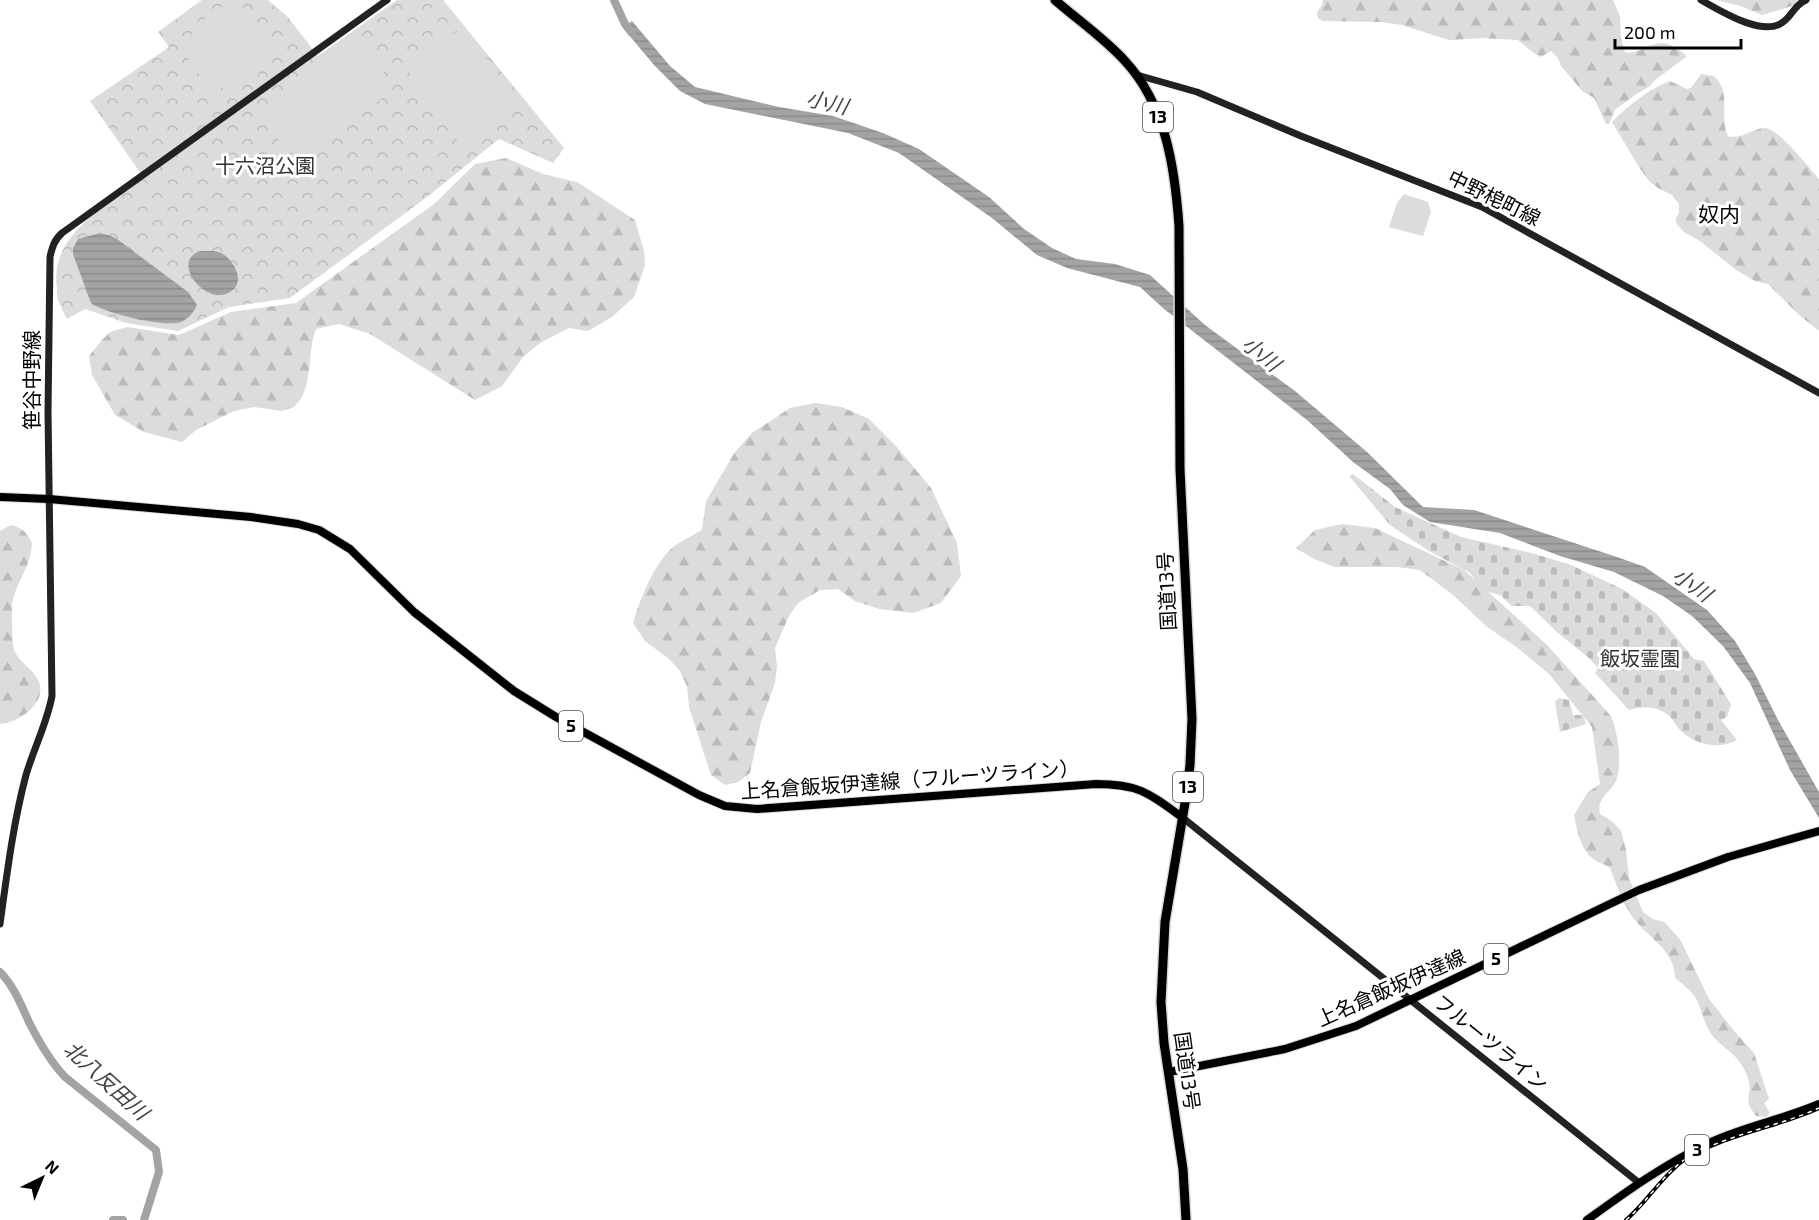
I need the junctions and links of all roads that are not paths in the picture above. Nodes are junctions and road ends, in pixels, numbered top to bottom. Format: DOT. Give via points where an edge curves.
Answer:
graph roads {
  1 [pos="387,0"];
  2 [pos="1055,0"];
  3 [pos="1701,0"];
  4 [pos="1806,0"];
  5 [pos="1137,75"];
  6 [pos="1819,393"];
  7 [pos="0,497"];
  8 [pos="49,499"];
  9 [pos="1183,818"];
  10 [pos="1819,831"];
  11 [pos="0,924"];
  12 [pos="1411,1000"];
  13 [pos="1169,1072"];
  14 [pos="1819,1104"];
  15 [pos="1638,1182"];
  16 [pos="1186,1220"];
  17 [pos="1587,1220"];
  1 -- 8 [label="street, 笹谷中野線" via="56,238 50,257"];
  2 -- 5 [label="highway, 国道13号 / 13" via="1099,36"];
  3 -- 4 [label="street" via="1740,21 1776,26"];
  5 -- 6 [label="street, 中野梍町線" via="1197,93 1482,207"];
  5 -- 9 [label="highway, 国道13号 / 13" via="1160,121 1172,161 1179,226 1181,480 1192,718"];
  7 -- 8 [label="main road, 上名倉飯坂伊達線（フルーツライン） / 5"];
  8 -- 9 [label="main road, 上名倉飯坂伊達線（フルーツライン） / 5" via="251,517 319,530 343,544 414,612 532,704 725,806 757,809 1109,784 1141,789"];
  8 -- 11 [label="street, 笹谷中野線" via="52,696 14,828"];
  9 -- 12 [label="street, フルーツライン"];
  9 -- 13 [label="highway, 国道13号 / 13" via="1165,922 1161,1002"];
  10 -- 12 [label="main road, 上名倉飯坂伊達線 / 5" via="1728,857 1640,890"];
  12 -- 13 [label="main road, 上名倉飯坂伊達線 / 5" via="1356,1026 1304,1043"];
  12 -- 15 [label="street, フルーツライン"];
  13 -- 16 [label="highway, 国道13号 / 13"];
  14 -- 15 [label="main road, 3" via="1711,1142"];
  15 -- 17 [label="main road, 3"];
}
